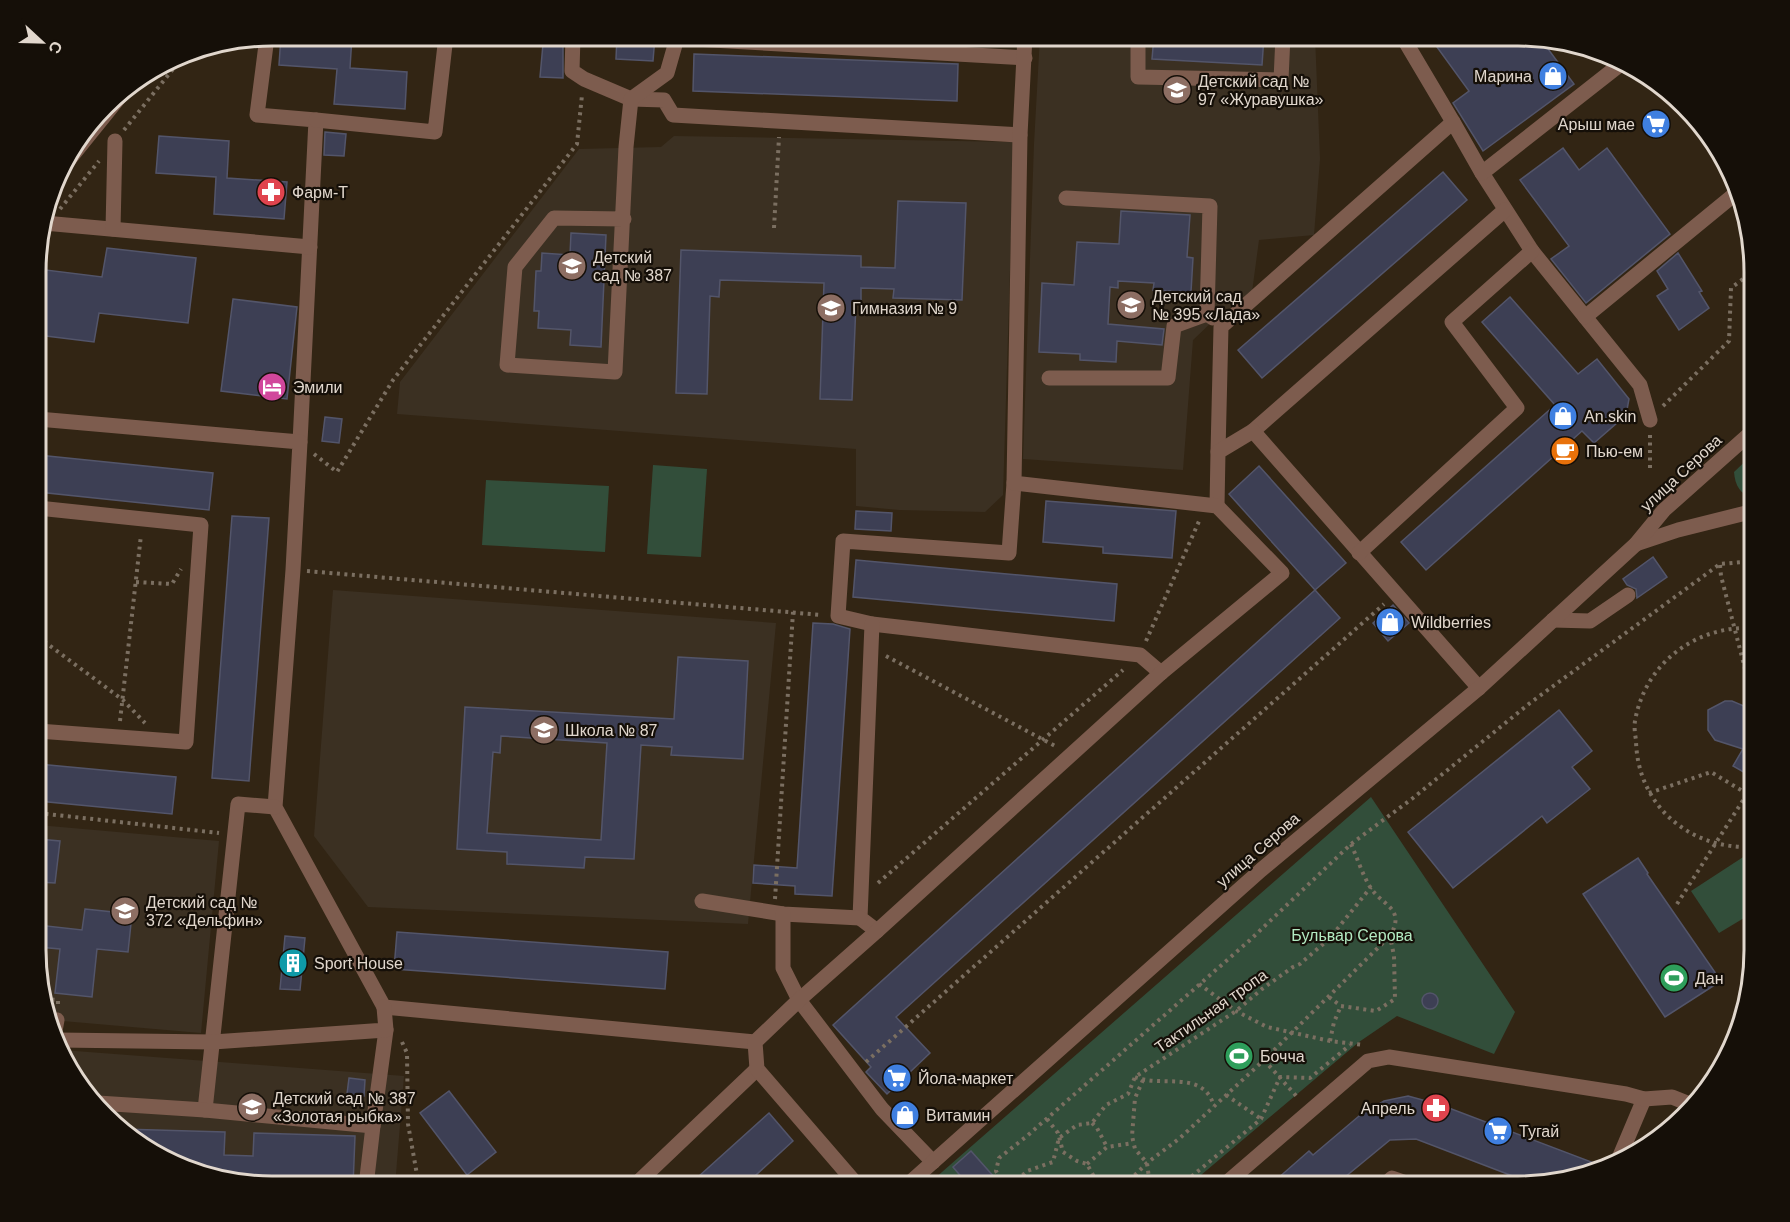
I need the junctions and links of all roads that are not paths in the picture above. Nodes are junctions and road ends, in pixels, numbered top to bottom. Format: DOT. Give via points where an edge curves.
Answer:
graph roads {
  1 [pos="266,46"];
  2 [pos="445,46"];
  3 [pos="573,46"];
  4 [pos="674,46"];
  5 [pos="826,46"];
  6 [pos="1025,46"];
  7 [pos="1138,46"];
  8 [pos="1282,46"];
  9 [pos="1408,46"];
  10 [pos="1025,58"];
  11 [pos="1615,69"];
  12 [pos="631,99"];
  13 [pos="316,120"];
  14 [pos="1453,122"];
  15 [pos="1020,135"];
  16 [pos="115,141"];
  17 [pos="1482,173"];
  18 [pos="1731,197"];
  19 [pos="1066,198"];
  20 [pos="1505,210"];
  21 [pos="624,219"];
  22 [pos="52,224"];
  23 [pos="113,229"];
  24 [pos="310,247"];
  25 [pos="1532,251"];
  26 [pos="1207,315"];
  27 [pos="1585,317"];
  28 [pos="1221,327"];
  29 [pos="1049,378"];
  30 [pos="46,420"];
  31 [pos="1650,420"];
  32 [pos="1253,431"];
  33 [pos="1744,439"];
  34 [pos="300,442"];
  35 [pos="1218,452"];
  36 [pos="1014,483"];
  37 [pos="1212,506"];
  38 [pos="46,509"];
  39 [pos="1744,514"];
  40 [pos="1636,544"];
  41 [pos="1359,553"];
  42 [pos="1628,596"];
  43 [pos="1553,620"];
  44 [pos="872,624"];
  45 [pos="1161,673"];
  46 [pos="1479,688"];
  47 [pos="46,732"];
  48 [pos="274,807"];
  49 [pos="702,901"];
  50 [pos="778,913"];
  51 [pos="860,918"];
  52 [pos="877,931"];
  53 [pos="799,1000"];
  54 [pos="384,1007"];
  55 [pos="392,1032"];
  56 [pos="66,1040"];
  57 [pos="213,1042"];
  58 [pos="755,1042"];
  59 [pos="758,1069"];
  60 [pos="1644,1099"];
  61 [pos="1684,1102"];
  62 [pos="108,1104"];
  63 [pos="205,1110"];
  64 [pos="373,1126"];
  65 [pos="1623,1149"];
  66 [pos="933,1162"];
  67 [pos="367,1176"];
  68 [pos="645,1176"];
  69 [pos="849,1176"];
  70 [pos="917,1176"];
  71 [pos="1234,1176"];
  1 -- 13 [label="street" via="257,115"];
  2 -- 13 [label="street" via="435,132"];
  3 -- 12 [label="street" via="572,71"];
  4 -- 12 [label="street" via="667,73"];
  5 -- 10 [label="street"];
  6 -- 10 [label="street"];
  7 -- 8 [label="street" via="1138,76 1281,80"];
  9 -- 14 [label="street"];
  10 -- 15 [label="street"];
  11 -- 17 [label="street"];
  12 -- 15 [label="street" via="664,100 673,115"];
  12 -- 21 [label="street"];
  13 -- 24 [label="street"];
  14 -- 17 [label="street"];
  14 -- 28 [label="street"];
  15 -- 36 [label="street"];
  16 -- 23 [label="street"];
  17 -- 20 [label="street"];
  18 -- 27 [label="street"];
  19 -- 26 [label="street" via="1210,206"];
  20 -- 25 [label="street"];
  20 -- 32 [label="street"];
  21 -- 21 [label="street" via="615,372 507,365 515,267 521,259 554,218"];
  22 -- 23 [label="street"];
  23 -- 24 [label="street"];
  24 -- 34 [label="street"];
  25 -- 27 [label="street"];
  25 -- 41 [label="street" via="1452,322 1517,408"];
  26 -- 28 [label="street"];
  26 -- 29 [label="street" via="1174,326 1168,378"];
  27 -- 31 [label="street" via="1640,385"];
  28 -- 35 [label="street"];
  30 -- 34 [label="street"];
  32 -- 35 [label="street"];
  32 -- 41 [label="street"];
  33 -- 40 [label="street, улица Серова" via="1664,510"];
  34 -- 48 [label="street"];
  35 -- 37 [label="street"];
  36 -- 37 [label="street"];
  36 -- 44 [label="street" via="1009,553 843,541 838,616"];
  37 -- 45 [label="street" via="1282,573"];
  38 -- 47 [label="street" via="201,525 186,742"];
  39 -- 40 [label="street, улица Серова"];
  40 -- 43 [label="street, улица Серова"];
  41 -- 46 [label="street"];
  42 -- 43 [label="street" via="1590,621"];
  43 -- 46 [label="street, улица Серова"];
  44 -- 45 [label="street" via="1140,655"];
  44 -- 51 [label="street"];
  45 -- 52 [label="street"];
  46 -- 66 [label="street, улица Серова" via="1261,870"];
  48 -- 54 [label="street"];
  48 -- 57 [label="street" via="238,804"];
  49 -- 50 [label="street"];
  50 -- 51 [label="street"];
  50 -- 53 [label="street" via="783,968"];
  51 -- 52 [label="street"];
  52 -- 53 [label="street"];
  53 -- 58 [label="street"];
  53 -- 66 [label="street" via="882,1109"];
  54 -- 55 [label="street"];
  54 -- 58 [label="street"];
  55 -- 57 [label="street"];
  55 -- 64 [label="street"];
  56 -- 57 [label="street"];
  57 -- 63 [label="street"];
  58 -- 59 [label="street"];
  59 -- 68 [label="street"];
  59 -- 69 [label="street"];
  60 -- 61 [label="street" via="1672,1096"];
  60 -- 65 [label="street"];
  60 -- 71 [label="street" via="1368,1060"];
  62 -- 63 [label="street"];
  63 -- 64 [label="street"];
  64 -- 67 [label="street"];
  66 -- 70 [label="street, улица Серова"];
}
